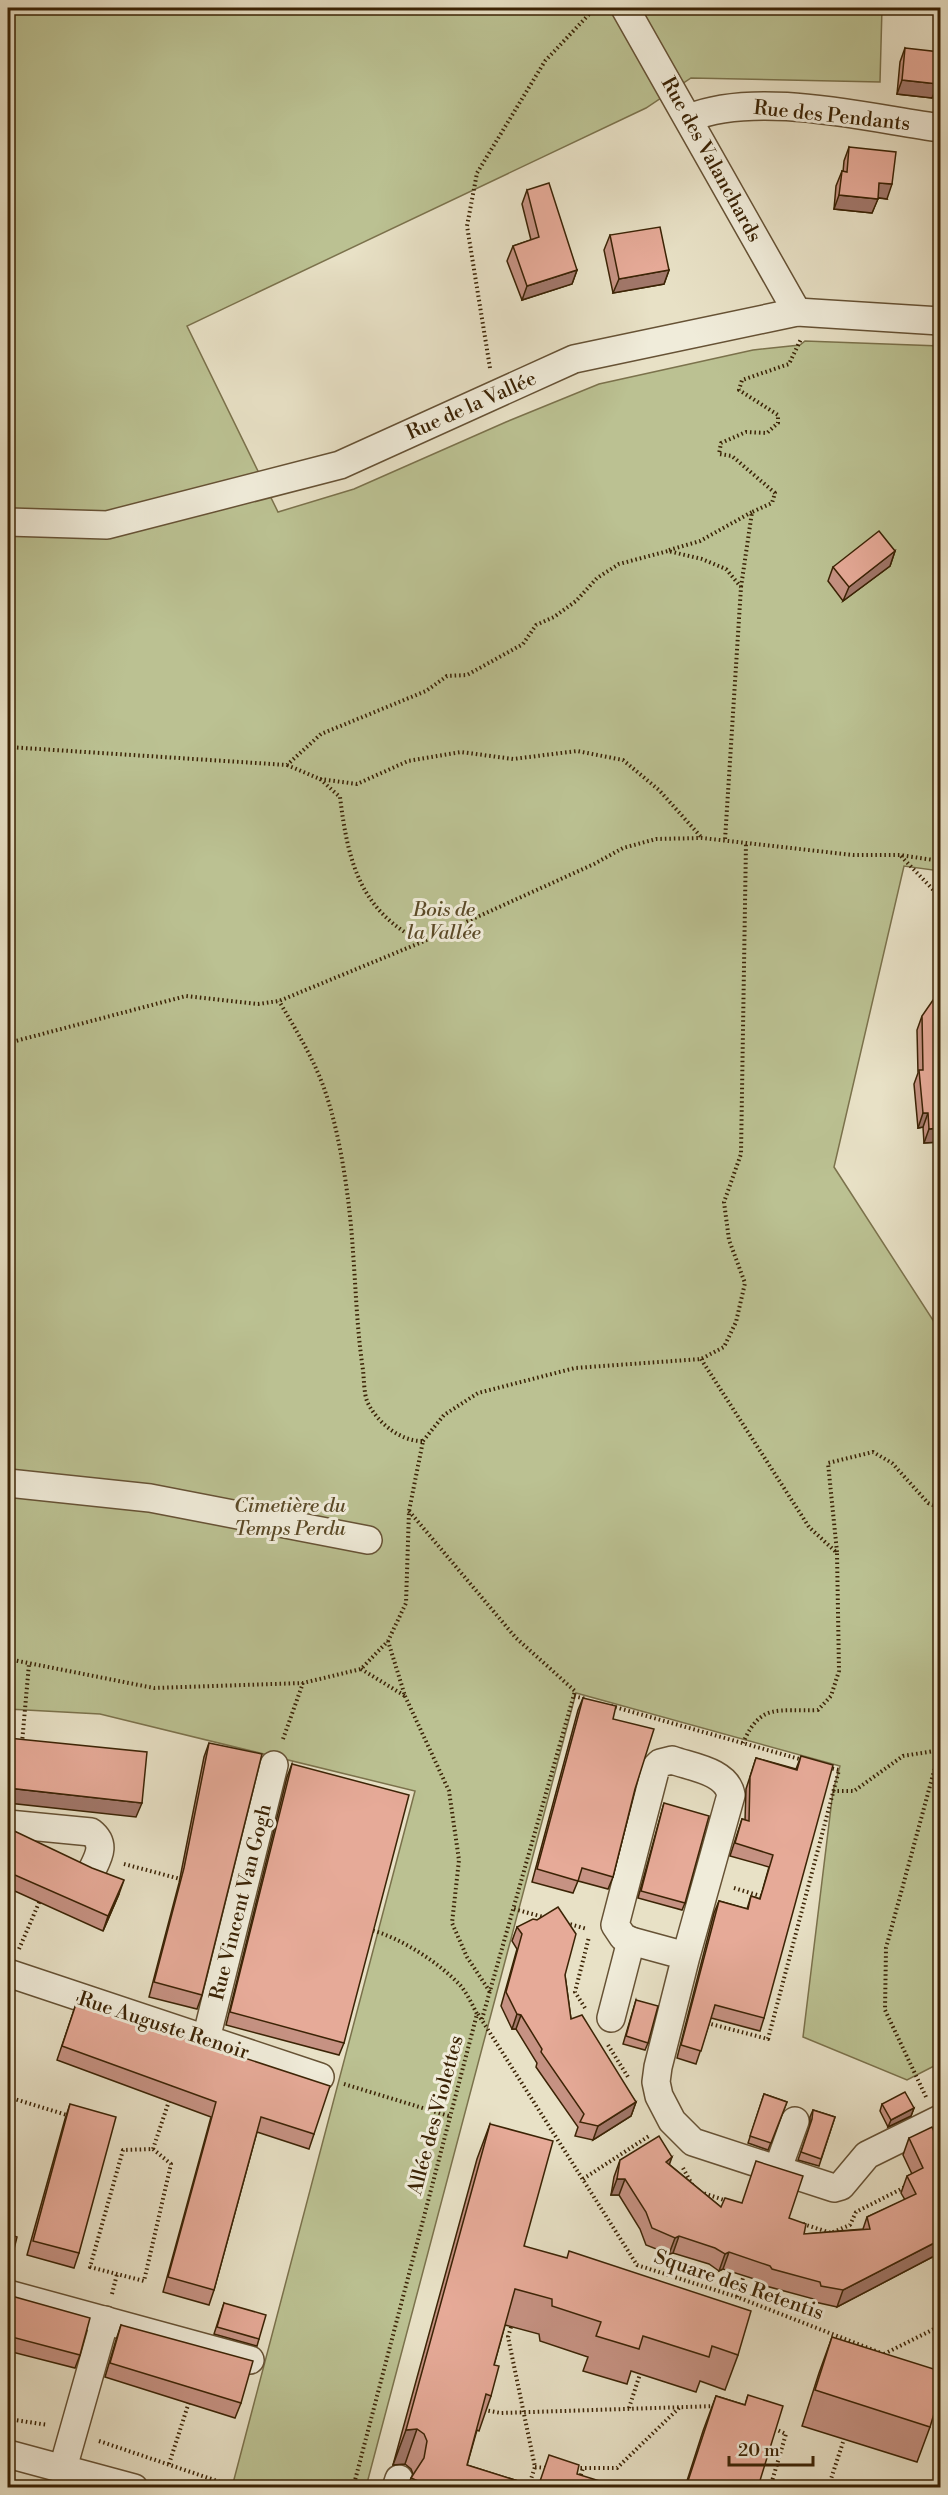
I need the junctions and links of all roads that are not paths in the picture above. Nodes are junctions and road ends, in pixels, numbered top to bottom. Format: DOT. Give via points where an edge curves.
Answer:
graph roads {
  1 [pos="625,8"];
  2 [pos="689,118"];
  3 [pos="940,128"];
  4 [pos="800,320"];
  5 [pos="940,321"];
  6 [pos="8,522"];
  7 [pos="8,1483"];
  8 [pos="368,1540"];
  9 [pos="274,1765"];
  10 [pos="8,1824"];
  11 [pos="96,1862"];
  12 [pos="624,1936"];
  13 [pos="686,1956"];
  14 [pos="8,1973"];
  15 [pos="611,2018"];
  16 [pos="206,2039"];
  17 [pos="320,2077"];
  18 [pos="939,2120"];
  19 [pos="795,2121"];
  20 [pos="777,2170"];
  21 [pos="8,2294"];
  22 [pos="105,2320"];
  23 [pos="250,2360"];
  24 [pos="8,2454"];
  25 [pos="63,2468"];
  26 [pos="134,2487"];
  1 -- 2 [label="street, Rue des Valanchards"];
  2 -- 3 [label="street, Rue des Pendants" via="715,110 760,105"];
  2 -- 4 [label="street, Rue des Valanchards"];
  4 -- 5 [label="street, Rue de la Vallée"];
  4 -- 6 [label="street, Rue de la Vallée" via="574,359 340,465 107,525"];
  7 -- 8 [label="street" via="150,1498"];
  9 -- 16 [label="street, Rue Vincent Van Gogh"];
  10 -- 11 [label="street" via="91,1832 100,1842"];
  12 -- 13 [label="street"];
  12 -- 13 [label="street" via="615,1919 656,1767 660,1762 672,1761 719,1777 730,1788 731,1795"];
  12 -- 15 [label="street"];
  13 -- 20 [label="street" via="656,2082 659,2096 672,2121 693,2142"];
  14 -- 16 [label="street, Rue Auguste Renoir"];
  16 -- 17 [label="street, Rue Auguste Renoir"];
  18 -- 20 [label="street" via="867,2155 834,2188"];
  19 -- 20 [label="street"];
  21 -- 22 [label="street"];
  22 -- 23 [label="street"];
  22 -- 25 [label="street"];
  24 -- 25 [label="street"];
  25 -- 26 [label="street"];
}
